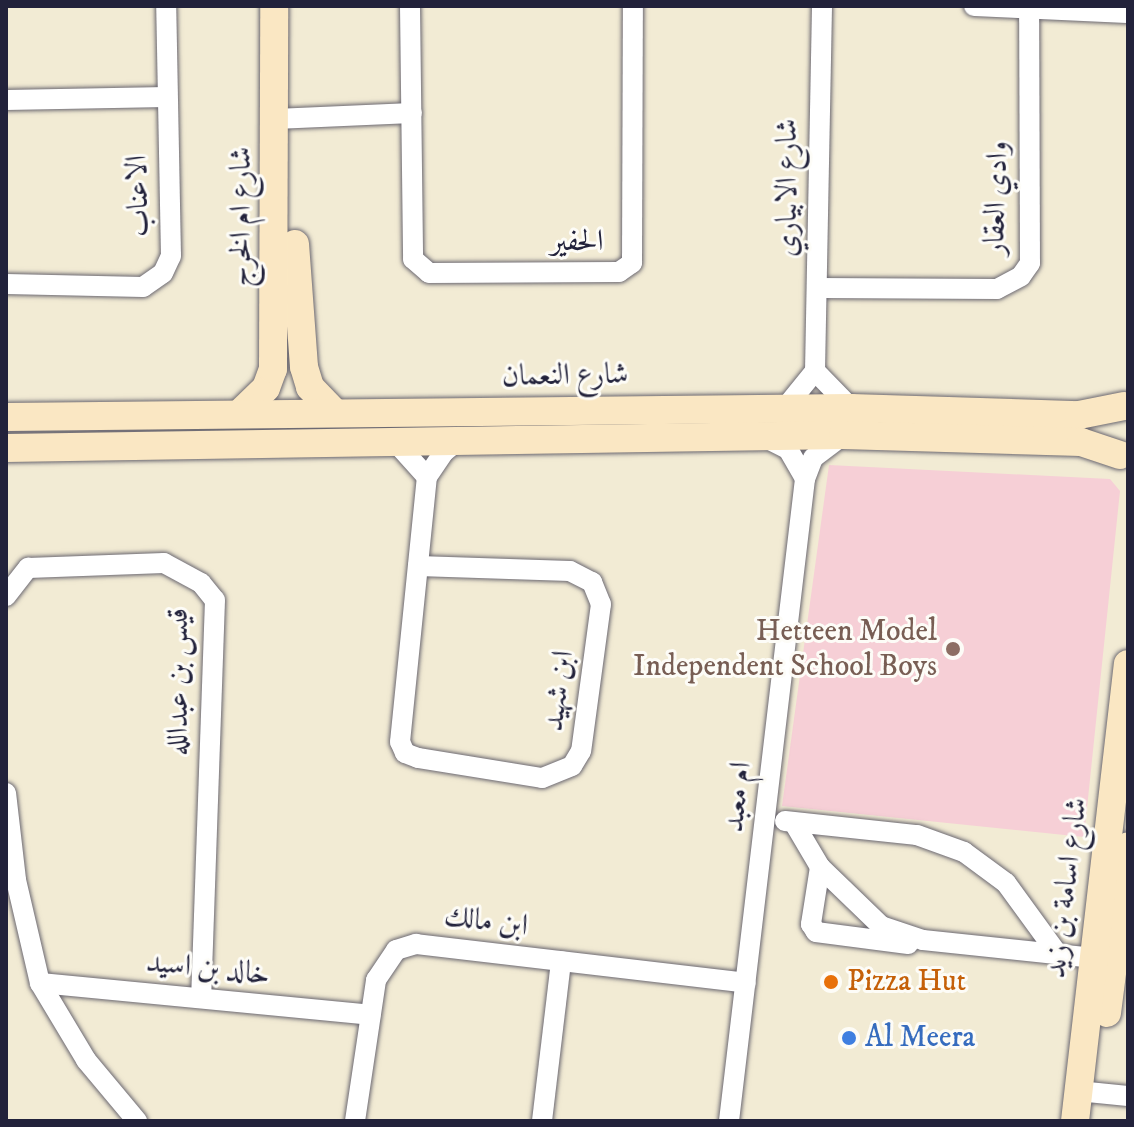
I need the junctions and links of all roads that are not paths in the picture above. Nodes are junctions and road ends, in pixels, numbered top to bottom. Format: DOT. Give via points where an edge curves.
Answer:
graph roads {
  1 [pos="166,6"];
  2 [pos="274,6"];
  3 [pos="293,6"];
  4 [pos="410,6"];
  5 [pos="633,6"];
  6 [pos="822,6"];
  7 [pos="974,6"];
  8 [pos="1029,11"];
  9 [pos="1128,13"];
  10 [pos="167,97"];
  11 [pos="6,100"];
  12 [pos="412,113"];
  13 [pos="285,119"];
  14 [pos="6,284"];
  15 [pos="818,288"];
  16 [pos="815,371"];
  17 [pos="1126,404"];
  18 [pos="785,408"];
  19 [pos="851,408"];
  20 [pos="334,412"];
  21 [pos="239,414"];
  22 [pos="6,417"];
  23 [pos="757,435"];
  24 [pos="843,435"];
  25 [pos="459,440"];
  26 [pos="384,441"];
  27 [pos="6,448"];
  28 [pos="1124,461"];
  29 [pos="427,477"];
  30 [pos="805,479"];
  31 [pos="418,566"];
  32 [pos="6,596"];
  33 [pos="1128,664"];
  34 [pos="6,793"];
  35 [pos="765,817"];
  36 [pos="794,823"];
  37 [pos="1128,846"];
  38 [pos="820,867"];
  39 [pos="923,940"];
  40 [pos="1057,953"];
  41 [pos="1094,958"];
  42 [pos="561,961"];
  43 [pos="40,983"];
  44 [pos="746,983"];
  45 [pos="201,998"];
  46 [pos="370,1015"];
  47 [pos="1087,1092"];
  48 [pos="1128,1096"];
  49 [pos="137,1121"];
  50 [pos="355,1121"];
  51 [pos="542,1121"];
  52 [pos="729,1121"];
  53 [pos="1075,1121"];
  54 [pos="1093,1121"];
  1 -- 10 [label="street, الاعناب"];
  2 -- 13 [label="street, شارع ام الخرج"];
  3 -- 13 [label="street, شارع ام الخرج"];
  4 -- 12 [label="street, الحفير"];
  5 -- 12 [label="street, الحفير" via="636,246 632,263 619,272 429,273 413,259"];
  6 -- 15 [label="street, شارع الابياري"];
  7 -- 8 [label="street"];
  8 -- 9 [label="street"];
  8 -- 15 [label="street, وادي العقار" via="1030,263 1021,276 997,289"];
  10 -- 11 [label="street"];
  10 -- 14 [label="street, الاعناب" via="171,256 163,273 143,287"];
  12 -- 13 [label="street"];
  13 -- 20 [label="street, شارع ام الخرج" via="304,367 310,387"];
  13 -- 21 [label="street, شارع ام الخرج" via="273,369 266,388"];
  15 -- 16 [label="street, شارع الابياري"];
  16 -- 18 [label="street"];
  16 -- 19 [label="street"];
  17 -- 19 [label="street, شارع النعمان" via="1079,415"];
  17 -- 28 [label="street" via="1116,430"];
  18 -- 19 [label="street, شارع النعمان"];
  18 -- 20 [label="street, شارع النعمان"];
  20 -- 21 [label="street, شارع النعمان"];
  21 -- 22 [label="street, شارع النعمان"];
  23 -- 24 [label="street, شارع النعمان"];
  23 -- 25 [label="street, شارع النعمان"];
  23 -- 30 [label="street" via="788,449"];
  24 -- 28 [label="street, شارع النعمان" via="1081,442"];
  24 -- 30 [label="street, ام معبد" via="820,449"];
  25 -- 26 [label="street, شارع النعمان"];
  25 -- 29 [label="street"];
  26 -- 27 [label="street, شارع النعمان"];
  26 -- 29 [label="street" via="400,447"];
  29 -- 31 [label="street, ابن شهيد"];
  30 -- 35 [label="street, ام معبد"];
  31 -- 31 [label="street, ابن شهيد" via="398,728 405,753 542,778 572,766 581,751 601,604 592,582 570,571"];
  32 -- 45 [label="street, قيس بن عبدالله" via="28,568 164,563 201,583 215,600"];
  33 -- 41 [label="street, شارع اسامة بن زيد"];
  34 -- 43 [label="street" via="16,880"];
  35 -- 36 [label="street"];
  35 -- 44 [label="street, ام معبد"];
  36 -- 38 [label="street"];
  36 -- 40 [label="street" via="917,835 964,852 1006,883"];
  37 -- 47 [label="street, شارع اسامة بن زيد"];
  38 -- 39 [label="street" via="881,926"];
  38 -- 39 [label="street" via="811,924 816,932 898,945"];
  39 -- 40 [label="street"];
  40 -- 41 [label="street"];
  41 -- 47 [label="street, شارع اسامة بن زيد"];
  42 -- 44 [label="street, ابن مالك"];
  42 -- 46 [label="street, ابن مالك" via="416,944 396,950 384,965"];
  42 -- 51 [label="street"];
  43 -- 45 [label="street, خالد بن اسيد"];
  43 -- 49 [label="street" via="86,1060"];
  44 -- 52 [label="street, ام معبد"];
  45 -- 46 [label="street, خالد بن اسيد"];
  46 -- 50 [label="street, ابن مالك"];
  47 -- 48 [label="street"];
  47 -- 53 [label="street, شارع اسامة بن زيد"];
  47 -- 54 [label="street, شارع اسامة بن زيد"];
}
